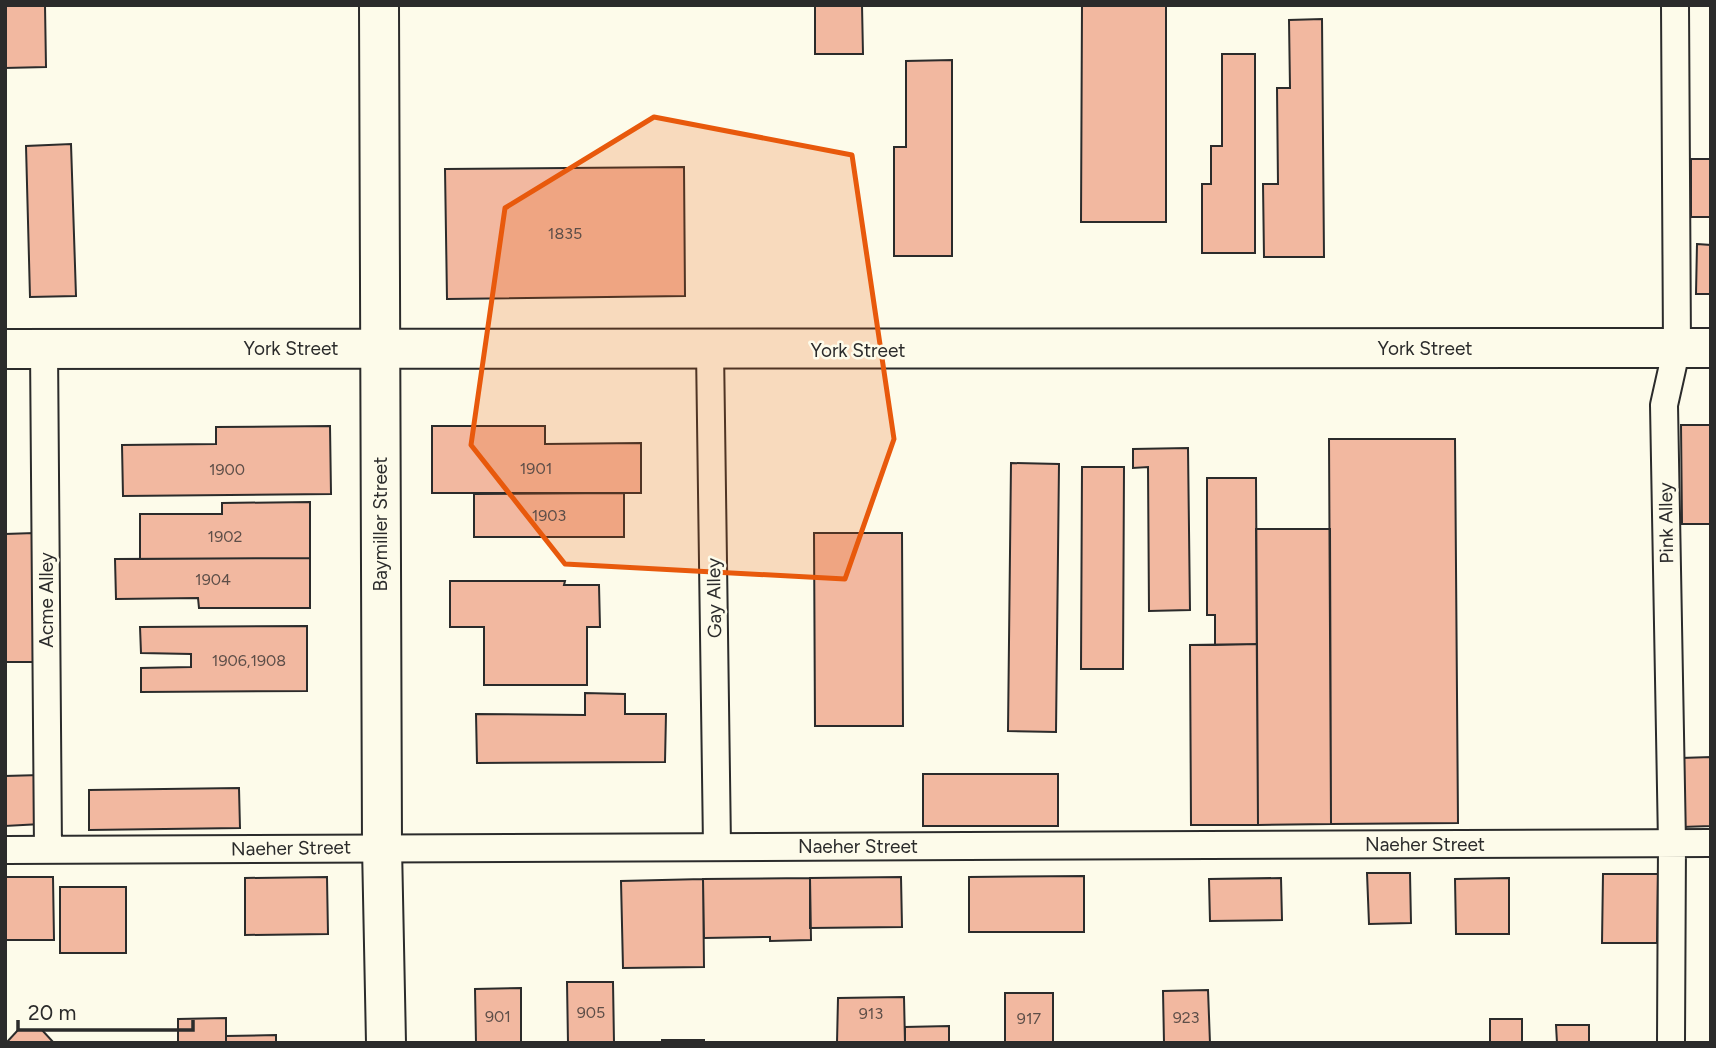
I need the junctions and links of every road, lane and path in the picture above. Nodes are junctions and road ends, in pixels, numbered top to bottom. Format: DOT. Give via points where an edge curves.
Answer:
graph roads {
  1 [pos="379,5"];
  2 [pos="1675,5"];
  3 [pos="379,348"];
  4 [pos="1694,348"];
  5 [pos="5,349"];
  6 [pos="44,349"];
  7 [pos="710,350"];
  8 [pos="1672,843"];
  9 [pos="1711,843"];
  10 [pos="717,846"];
  11 [pos="382,847"];
  12 [pos="5,850"];
  13 [pos="48,850"];
  14 [pos="386,1043"];
  15 [pos="1671,1043"];
  1 -- 3 [label="street, Baymiller Street"];
  2 -- 4 [label="lane, Pink Alley"];
  3 -- 6 [label="street, York Street"];
  3 -- 7 [label="street, York Street"];
  3 -- 11 [label="street, Baymiller Street"];
  4 -- 7 [label="street, York Street"];
  4 -- 8 [label="lane, Pink Alley" via="1664,405"];
  5 -- 6 [label="street, York Street"];
  6 -- 13 [label="lane, Acme Alley"];
  7 -- 10 [label="lane, Gay Alley"];
  8 -- 9 [label="lane, Naeher Street"];
  8 -- 10 [label="lane, Naeher Street"];
  8 -- 15 [label="lane, Pink Alley"];
  10 -- 11 [label="lane, Naeher Street"];
  11 -- 13 [label="lane, Naeher Street"];
  11 -- 14 [label="street, Baymiller Street"];
  12 -- 13 [label="lane, Naeher Street"];
}
